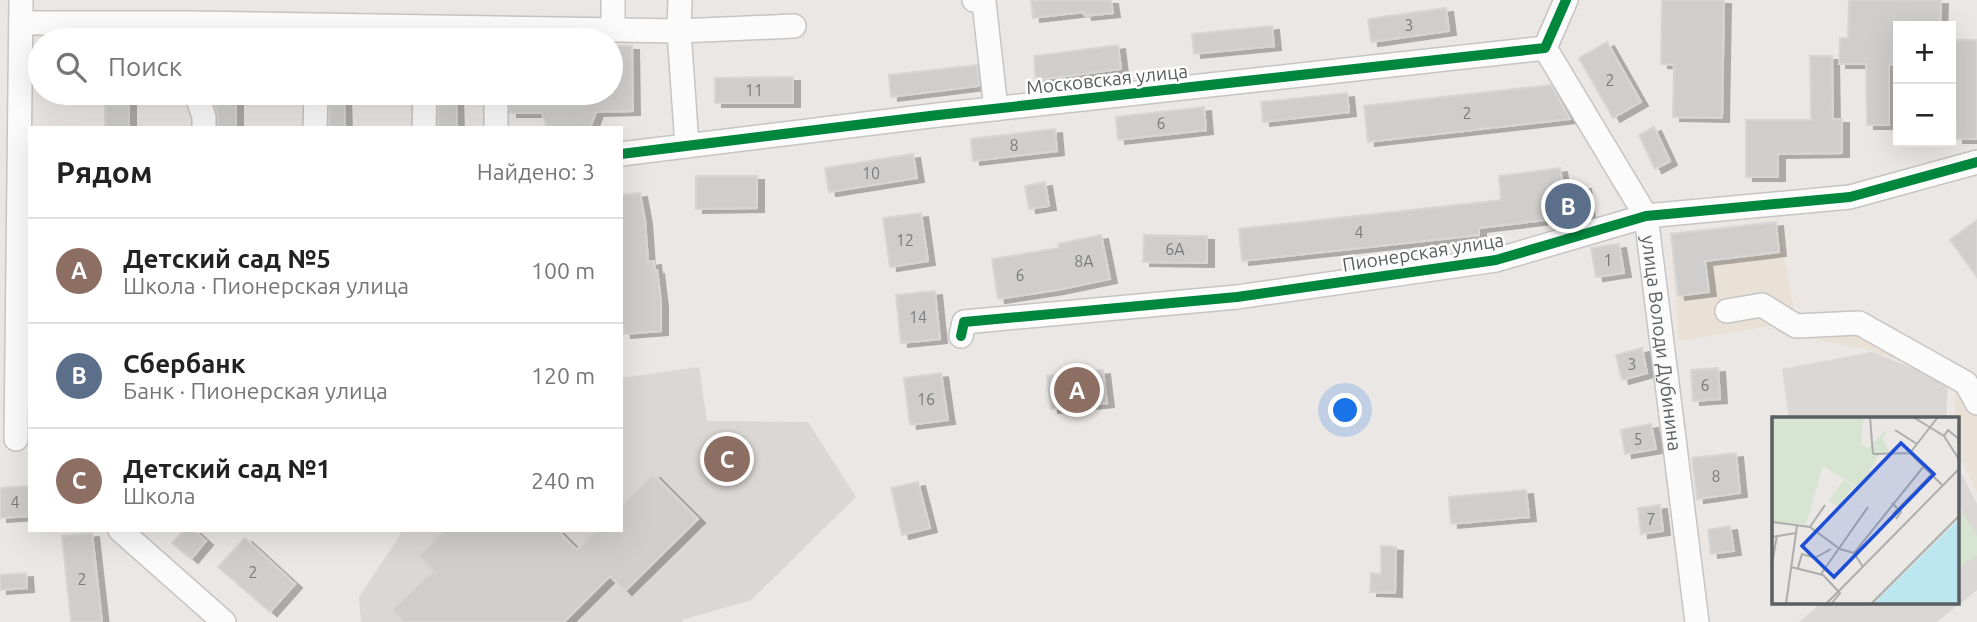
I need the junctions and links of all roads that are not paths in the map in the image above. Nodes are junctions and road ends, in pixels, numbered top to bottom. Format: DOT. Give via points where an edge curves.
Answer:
graph roads {
  1 [pos="613,0"];
  2 [pos="680,0"];
  3 [pos="1566,0"];
  4 [pos="983,1"];
  5 [pos="21,11"];
  6 [pos="794,26"];
  7 [pos="157,28"];
  8 [pos="613,28"];
  9 [pos="623,30"];
  10 [pos="678,31"];
  11 [pos="1545,48"];
  12 [pos="10,71"];
  13 [pos="200,105"];
  14 [pos="316,105"];
  15 [pos="425,105"];
  16 [pos="496,105"];
  17 [pos="996,109"];
  18 [pos="204,126"];
  19 [pos="315,126"];
  20 [pos="424,126"];
  21 [pos="496,126"];
  22 [pos="687,146"];
  23 [pos="623,154"];
  24 [pos="1977,162"];
  25 [pos="25,178"];
  26 [pos="1646,216"];
  27 [pos="9,224"];
  28 [pos="1727,311"];
  29 [pos="961,336"];
  30 [pos="1977,403"];
  31 [pos="15,443"];
  32 [pos="122,532"];
  33 [pos="225,622"];
  34 [pos="1697,622"];
  1 -- 8 [label="street"];
  2 -- 10 [label="street"];
  3 -- 11 [label="street"];
  4 -- 17 [label="street"];
  5 -- 7 [label="street"];
  5 -- 12 [label="street"];
  6 -- 10 [label="street"];
  9 -- 10 [label="street"];
  10 -- 22 [label="street"];
  11 -- 17 [label="street, Московская улица"];
  11 -- 26 [label="street, улица Володи Дубинина"];
  12 -- 25 [label="street"];
  13 -- 18 [label="street"];
  14 -- 19 [label="street"];
  15 -- 20 [label="street"];
  16 -- 21 [label="street"];
  17 -- 22 [label="street, Московская улица"];
  22 -- 23 [label="street, Московская улица"];
  24 -- 26 [label="street, Пионерская улица" via="1850,197"];
  25 -- 27 [label="street"];
  26 -- 29 [label="street, Пионерская улица" via="1496,260 1237,297 964,322"];
  26 -- 34 [label="street, улица Володи Дубинина"];
  27 -- 31 [label="street"];
  28 -- 30 [label="street" via="1762,305 1797,326 1859,323 1966,383"];
  32 -- 33 [label="street"];
}
